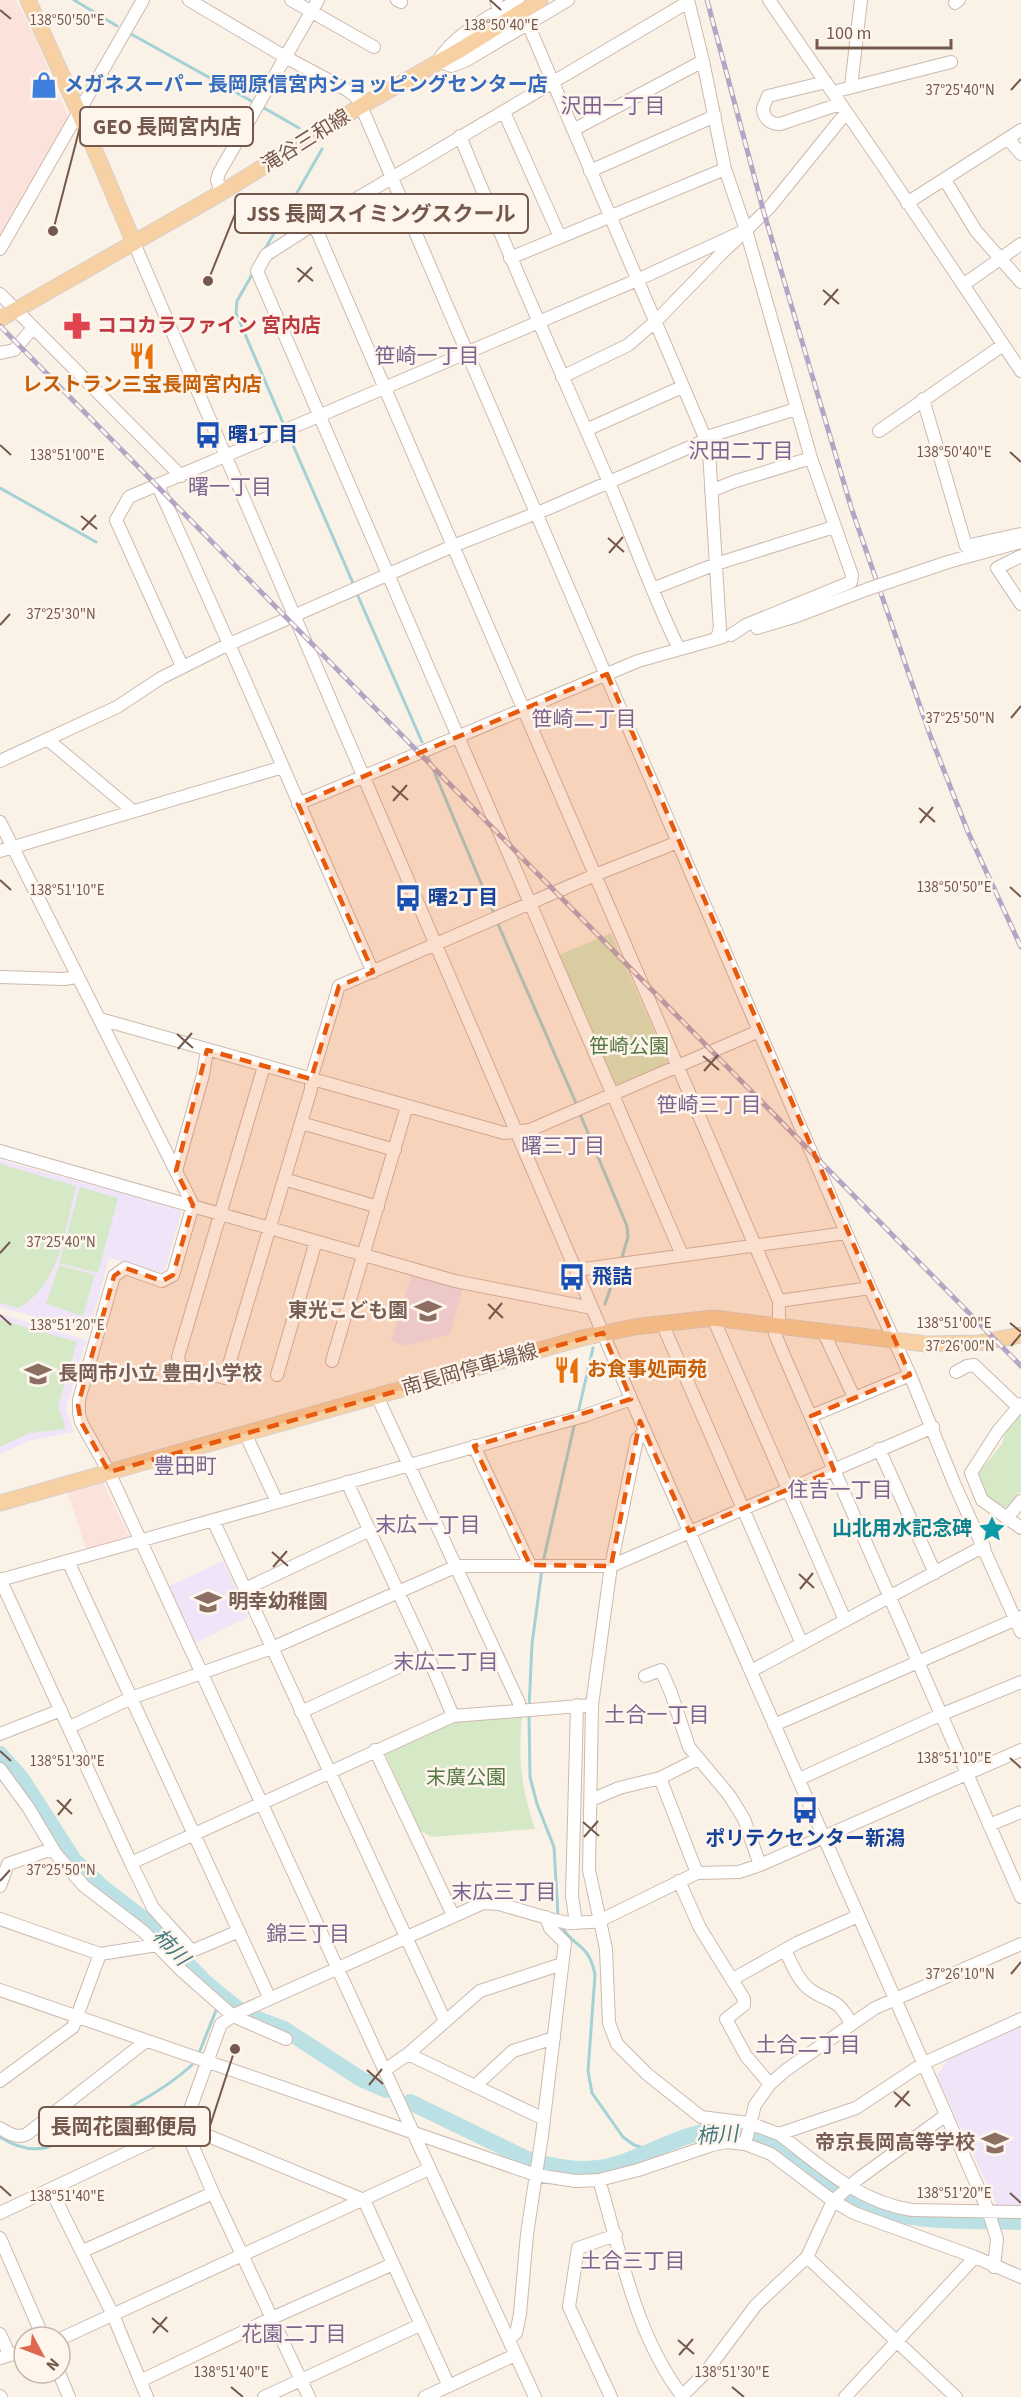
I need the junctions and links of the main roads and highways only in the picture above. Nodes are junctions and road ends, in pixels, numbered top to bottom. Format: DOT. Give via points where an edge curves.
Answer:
graph roads {
  1 [pos="28,0"];
  2 [pos="540,0"];
  3 [pos="134,243"];
  4 [pos="0,319"];
  5 [pos="1021,1335"];
  6 [pos="0,1503"];
  1 -- 3 [label="main road"];
  2 -- 3 [label="main road, 滝谷三和線"];
  3 -- 4 [label="main road, 滝谷三和線"];
  5 -- 6 [label="main road, 南長岡停車場線" via="950,1344 894,1341 713,1318 662,1323 603,1333"];
}
